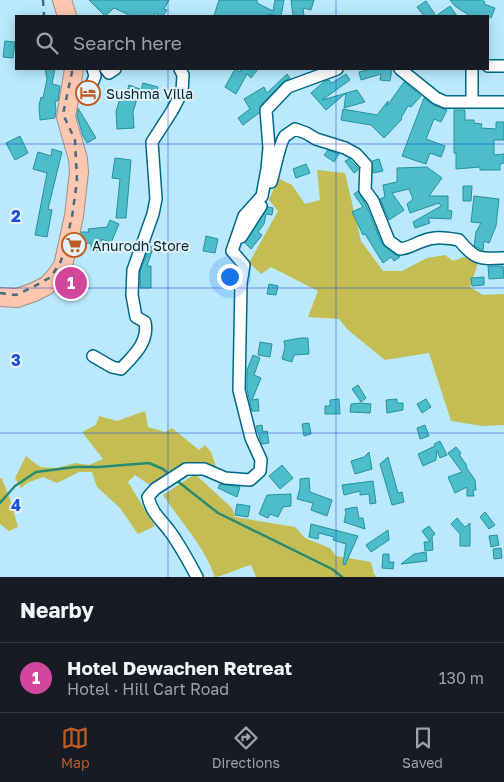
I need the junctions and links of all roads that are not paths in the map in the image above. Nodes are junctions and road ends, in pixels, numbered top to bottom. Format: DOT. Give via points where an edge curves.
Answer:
graph roads {
  1 [pos="62,0"];
  2 [pos="67,15"];
  3 [pos="489,66"];
  4 [pos="504,66"];
  5 [pos="74,70"];
  6 [pos="93,70"];
  7 [pos="180,70"];
  8 [pos="334,70"];
  9 [pos="401,70"];
  10 [pos="472,70"];
  11 [pos="71,90"];
  12 [pos="472,102"];
  13 [pos="504,102"];
  14 [pos="232,251"];
  15 [pos="504,258"];
  16 [pos="0,297"];
  17 [pos="93,356"];
  18 [pos="197,577"];
  1 -- 2 [label="highway"];
  3 -- 4 [label="street"];
  5 -- 11 [label="highway"];
  6 -- 11 [label="street" via="90,89"];
  7 -- 17 [label="street" via="182,92 152,142 156,200 133,270 132,295 136,317 145,322 147,330 141,348 121,369"];
  8 -- 14 [label="street" via="288,87 266,110 269,148 262,196 244,216"];
  9 -- 12 [label="street" via="444,102"];
  10 -- 12 [label="street"];
  11 -- 16 [label="highway" via="66,116 79,172 63,266 46,286 34,292 18,298"];
  12 -- 13 [label="street"];
  14 -- 15 [label="street" via="266,196 284,137 295,129 356,154 366,165 365,190 373,201 389,241 400,249 441,237 459,240 468,251 482,259"];
  14 -- 18 [label="street" via="244,265 239,390 251,438 261,460 260,471 250,480 224,478 204,469 186,469 148,497 151,510 183,551"];
}
